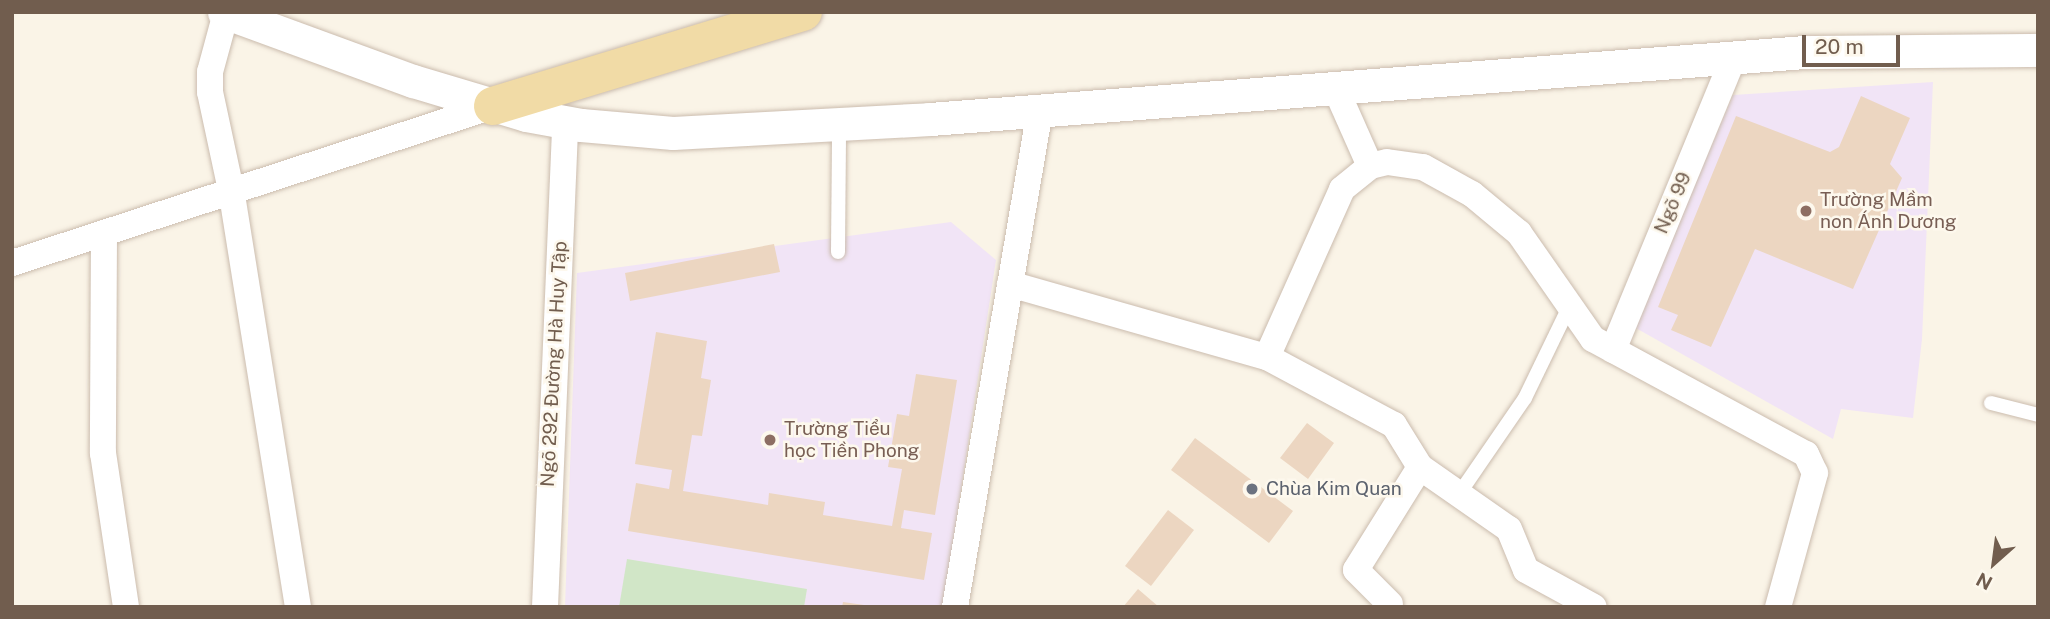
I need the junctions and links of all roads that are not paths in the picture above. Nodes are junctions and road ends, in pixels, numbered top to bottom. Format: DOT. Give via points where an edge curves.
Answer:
graph roads {
  1 [pos="803,12"];
  2 [pos="225,13"];
  3 [pos="2038,50"];
  4 [pos="1734,57"];
  5 [pos="1335,87"];
  6 [pos="494,106"];
  7 [pos="1040,110"];
  8 [pos="565,122"];
  9 [pos="839,126"];
  10 [pos="1370,166"];
  11 [pos="232,195"];
  12 [pos="104,233"];
  13 [pos="838,251"];
  14 [pos="12,263"];
  15 [pos="1010,284"];
  16 [pos="1570,305"];
  17 [pos="1613,350"];
  18 [pos="1267,357"];
  19 [pos="1991,403"];
  20 [pos="2038,415"];
  21 [pos="1420,467"];
  22 [pos="1459,494"];
  23 [pos="1390,604"];
  24 [pos="126,607"];
  25 [pos="298,607"];
  26 [pos="545,607"];
  27 [pos="955,607"];
  28 [pos="1594,607"];
  29 [pos="1778,607"];
  1 -- 6 [label="main road"];
  2 -- 6 [label="street"];
  2 -- 11 [label="street" via="209,82"];
  3 -- 4 [label="street"];
  4 -- 5 [label="street"];
  4 -- 17 [label="street, Ngõ 99"];
  5 -- 7 [label="street"];
  5 -- 10 [label="street"];
  6 -- 8 [label="street"];
  6 -- 11 [label="street"];
  7 -- 9 [label="street"];
  7 -- 15 [label="street"];
  8 -- 9 [label="street" via="673,133"];
  8 -- 26 [label="street, Ngõ 292 Đường Hà Huy Tập"];
  9 -- 13 [label="lane"];
  10 -- 16 [label="street" via="1387,162 1423,167 1472,194 1519,233"];
  10 -- 18 [label="street" via="1353,175 1333,203"];
  11 -- 12 [label="street"];
  11 -- 25 [label="street"];
  12 -- 14 [label="street"];
  12 -- 24 [label="street" via="103,453"];
  15 -- 18 [label="street"];
  15 -- 27 [label="street"];
  16 -- 17 [label="street" via="1593,340"];
  16 -- 22 [label="lane" via="1525,398"];
  17 -- 29 [label="street" via="1806,454 1813,462 1815,473"];
  18 -- 21 [label="street" via="1394,425"];
  19 -- 20 [label="lane"];
  21 -- 22 [label="street"];
  21 -- 23 [label="street" via="1356,570"];
  22 -- 28 [label="street" via="1509,529 1526,570"];
}
